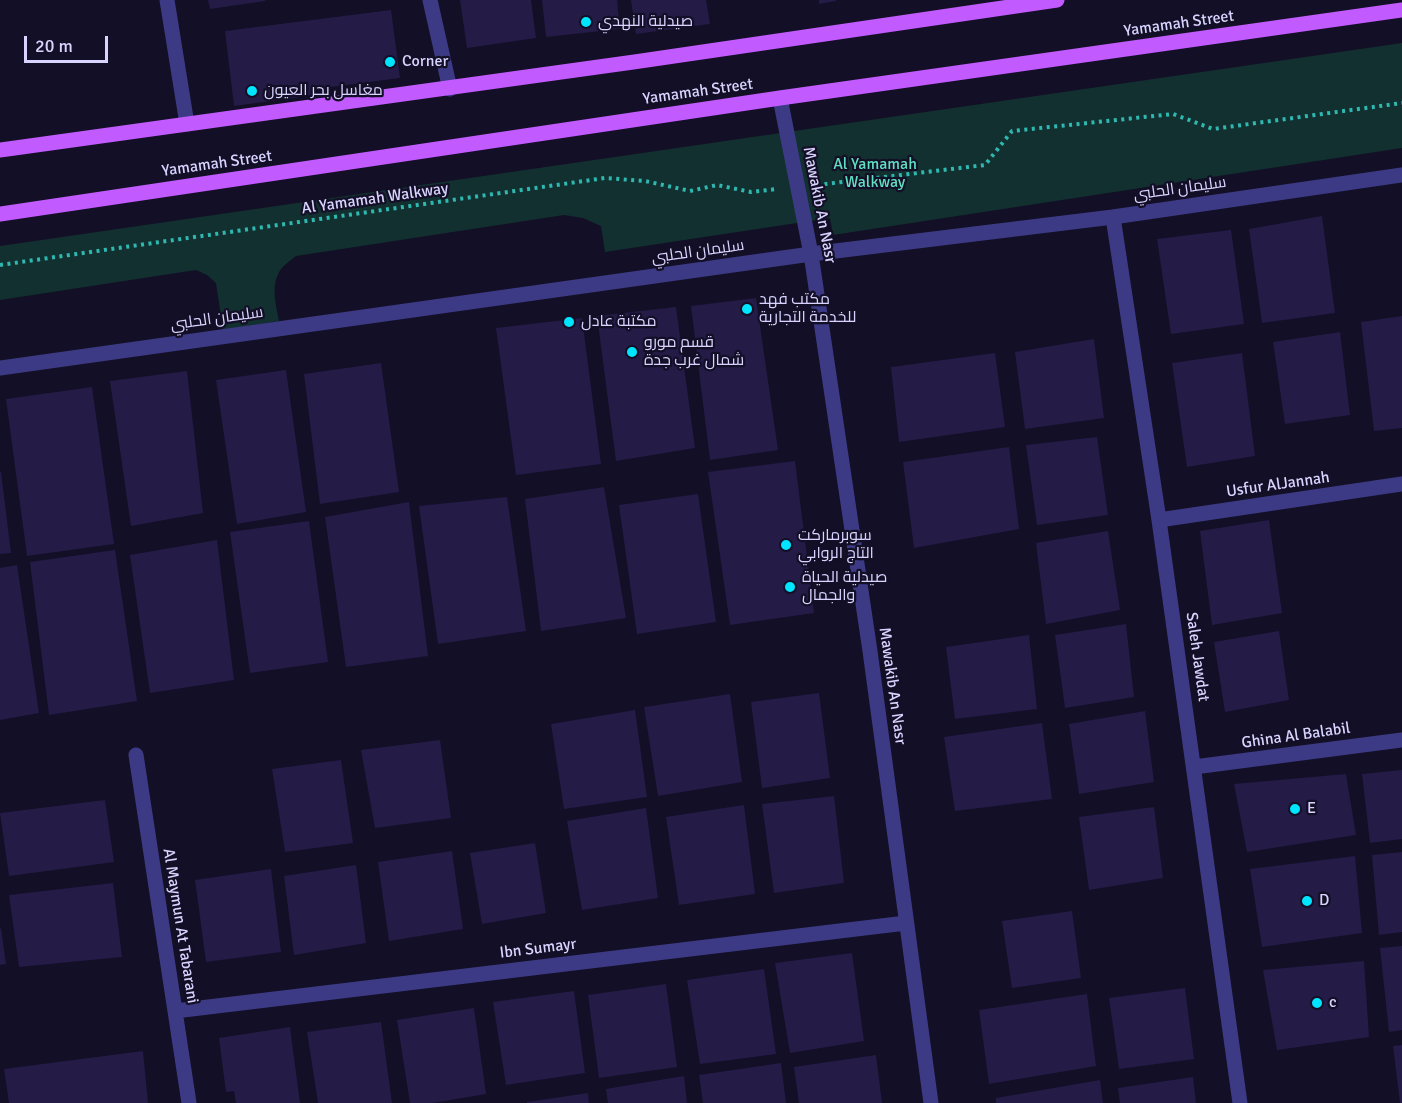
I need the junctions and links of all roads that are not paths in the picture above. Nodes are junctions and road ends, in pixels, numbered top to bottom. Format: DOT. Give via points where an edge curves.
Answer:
graph roads {
  1 [pos="167,0"];
  2 [pos="430,0"];
  3 [pos="1057,0"];
  4 [pos="1402,10"];
  5 [pos="450,89"];
  6 [pos="780,98"];
  7 [pos="187,124"];
  8 [pos="0,150"];
  9 [pos="1402,175"];
  10 [pos="0,214"];
  11 [pos="1113,217"];
  12 [pos="811,254"];
  13 [pos="0,368"];
  14 [pos="1402,484"];
  15 [pos="1159,520"];
  16 [pos="1402,740"];
  17 [pos="136,754"];
  18 [pos="1194,768"];
  19 [pos="906,922"];
  20 [pos="175,1011"];
  21 [pos="189,1103"];
  22 [pos="931,1103"];
  23 [pos="1240,1103"];
  1 -- 7 [label="street"];
  2 -- 5 [label="street"];
  3 -- 5 [label="main road"];
  4 -- 6 [label="main road, Yamamah Street"];
  5 -- 7 [label="main road"];
  6 -- 10 [label="main road, Yamamah Street"];
  6 -- 12 [label="street, Mawakib An Nasr"];
  7 -- 8 [label="main road"];
  9 -- 11 [label="street, سليمان الحلبي"];
  11 -- 12 [label="street, سليمان الحلبي"];
  11 -- 15 [label="street, Saleh Jawdat"];
  12 -- 13 [label="street, سليمان الحلبي"];
  12 -- 19 [label="street, Mawakib An Nasr"];
  14 -- 15 [label="street, Usfur AlJannah"];
  15 -- 18 [label="street, Saleh Jawdat"];
  16 -- 18 [label="street, Ghina Al Balabil"];
  17 -- 20 [label="street, Al Maymun At Tabarani"];
  18 -- 23 [label="street, Saleh Jawdat"];
  19 -- 20 [label="street, Ibn Sumayr"];
  19 -- 22 [label="street, Mawakib An Nasr"];
  20 -- 21 [label="street, Al Maymun At Tabarani"];
}
